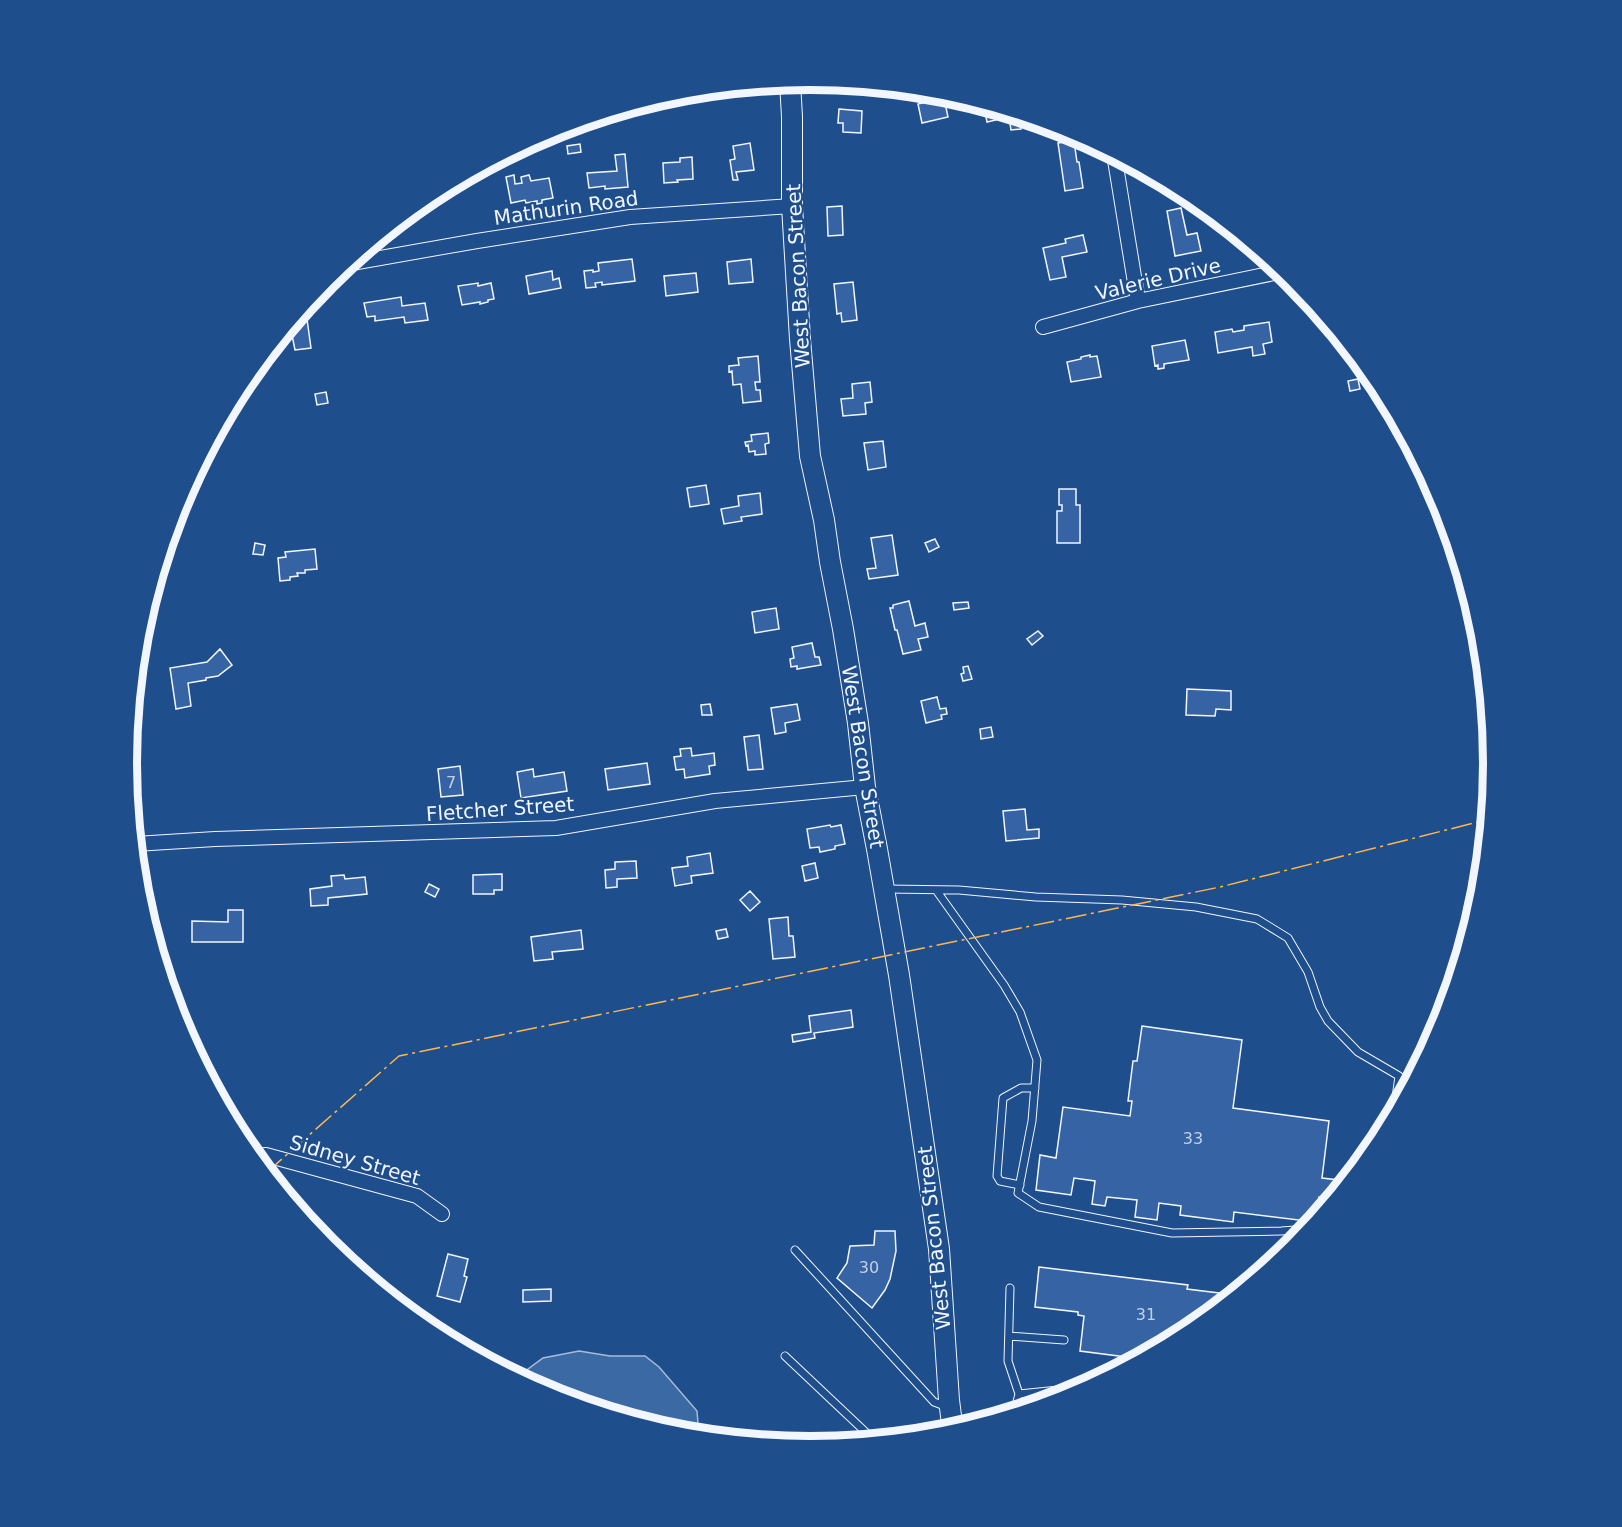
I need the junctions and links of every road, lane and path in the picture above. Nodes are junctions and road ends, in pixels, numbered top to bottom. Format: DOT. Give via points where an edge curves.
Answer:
graph roads {
  1 [pos="790,90"];
  2 [pos="1115,162"];
  3 [pos="792,206"];
  4 [pos="363,261"];
  5 [pos="1272,273"];
  6 [pos="1138,301"];
  7 [pos="1043,327"];
  8 [pos="865,786"];
  9 [pos="142,844"];
  10 [pos="884,889"];
  11 [pos="936,890"];
  12 [pos="1035,1088"];
  13 [pos="1396,1096"];
  14 [pos="263,1155"];
  15 [pos="1020,1185"];
  16 [pos="442,1214"];
  17 [pos="1296,1230"];
  18 [pos="795,1250"];
  19 [pos="1010,1288"];
  20 [pos="1009,1336"];
  21 [pos="1064,1340"];
  22 [pos="785,1356"];
  23 [pos="1058,1390"];
  24 [pos="1019,1394"];
  25 [pos="950,1404"];
  26 [pos="1016,1404"];
  27 [pos="952,1422"];
  28 [pos="868,1435"];
  1 -- 3 [label="street, West Bacon Street"];
  2 -- 6 [label="street"];
  3 -- 4 [label="street, Mathurin Road" via="630,217"];
  3 -- 8 [label="street, West Bacon Street" via="810,456 843,629"];
  5 -- 6 [label="street, Valerie Drive"];
  6 -- 7 [label="street, Valerie Drive"];
  8 -- 9 [label="street, Fletcher Street" via="715,801 556,828"];
  8 -- 10 [label="street, West Bacon Street"];
  10 -- 11 [label="lane"];
  10 -- 25 [label="street, West Bacon Street" via="939,1249"];
  11 -- 12 [label="lane" via="1020,1012 1037,1060"];
  11 -- 13 [label="lane" via="1122,900 1196,907 1257,919 1288,938 1308,972 1328,1021 1358,1052 1399,1076"];
  12 -- 15 [label="lane"];
  12 -- 15 [label="lane" via="1021,1088 1003,1098 997,1176 1000,1181"];
  14 -- 16 [label="street, Sidney Street" via="417,1196"];
  15 -- 17 [label="lane" via="1018,1193 1039,1207 1172,1233"];
  18 -- 25 [label="lane" via="934,1402"];
  19 -- 20 [label="lane"];
  20 -- 21 [label="lane"];
  20 -- 24 [label="lane" via="1008,1360"];
  22 -- 28 [label="lane"];
  23 -- 24 [label="lane"];
  24 -- 26 [label="lane"];
  25 -- 27 [label="street, West Bacon Street"];
}
